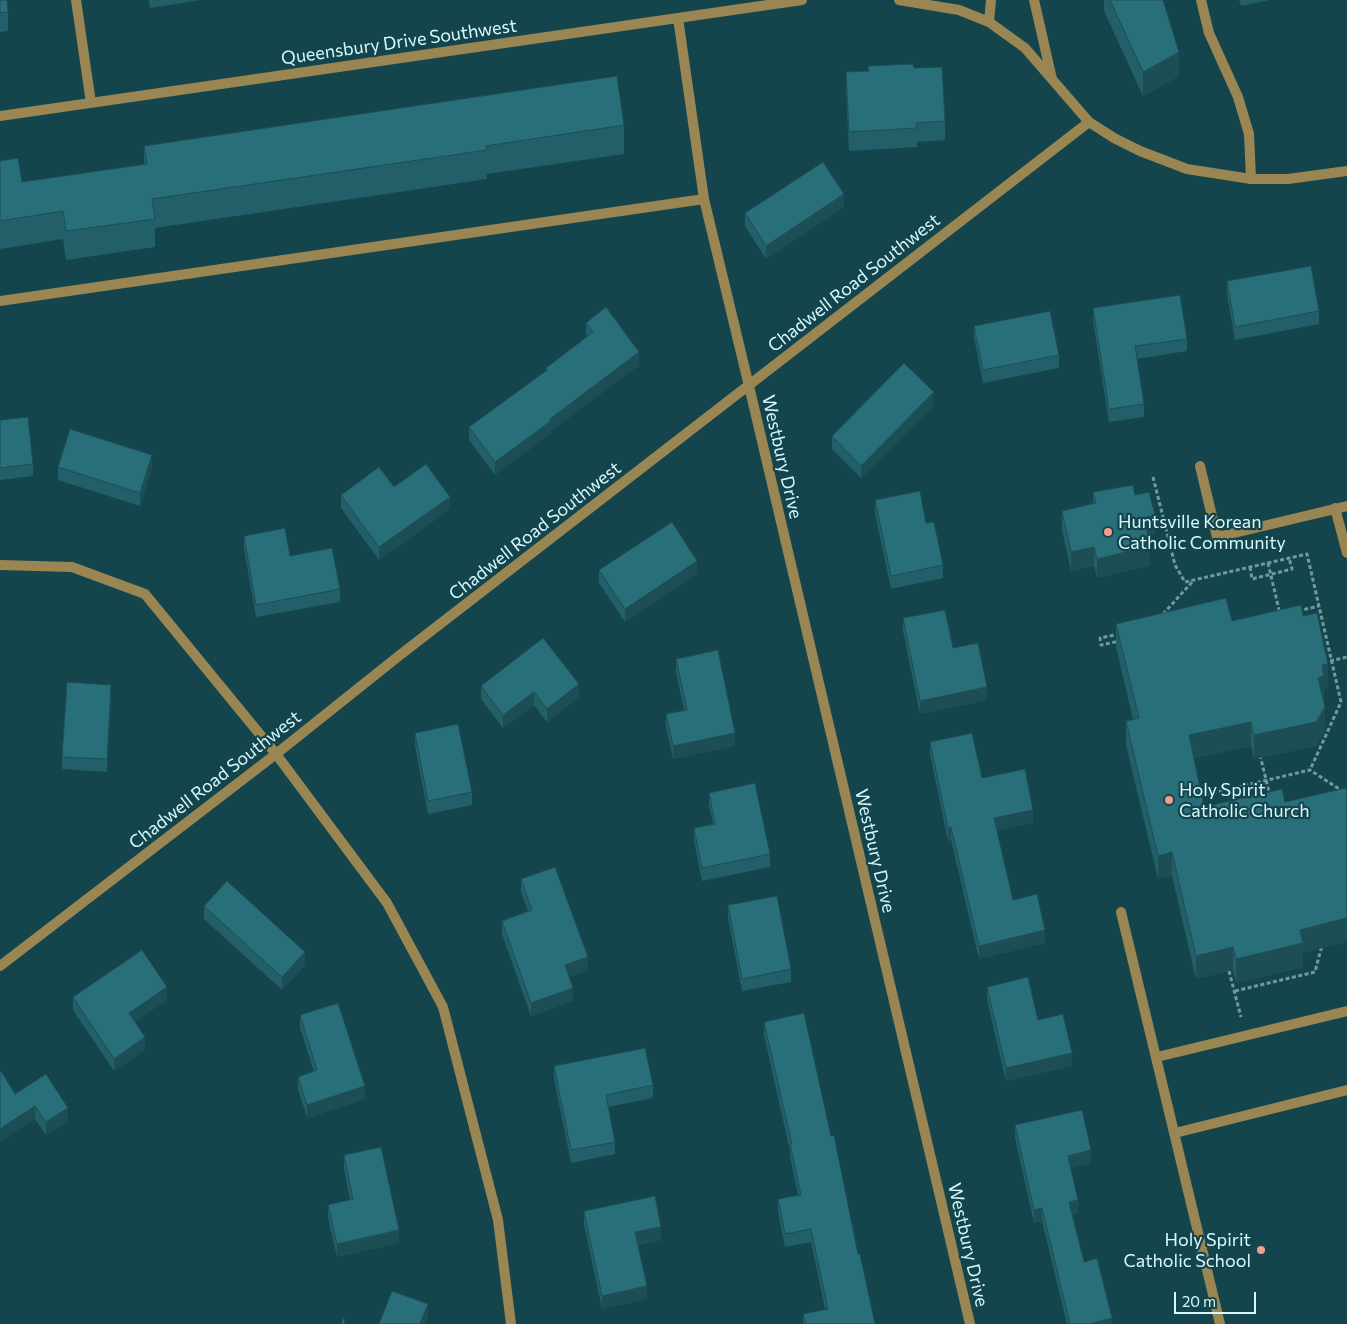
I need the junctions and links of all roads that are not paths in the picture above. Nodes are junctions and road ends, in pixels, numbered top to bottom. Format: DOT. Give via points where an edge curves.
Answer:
graph roads {
  1 [pos="76,0"];
  2 [pos="802,0"];
  3 [pos="899,0"];
  4 [pos="991,0"];
  5 [pos="1034,0"];
  6 [pos="1200,0"];
  7 [pos="678,18"];
  8 [pos="989,22"];
  9 [pos="1052,80"];
  10 [pos="91,103"];
  11 [pos="0,116"];
  12 [pos="1089,122"];
  13 [pos="1347,170"];
  14 [pos="1251,179"];
  15 [pos="704,199"];
  16 [pos="0,301"];
  17 [pos="749,386"];
  18 [pos="1200,466"];
  19 [pos="1347,506"];
  20 [pos="1335,508"];
  21 [pos="1347,553"];
  22 [pos="0,565"];
  23 [pos="276,754"];
  24 [pos="1121,912"];
  25 [pos="0,966"];
  26 [pos="1347,1011"];
  27 [pos="1157,1057"];
  28 [pos="1347,1090"];
  29 [pos="1175,1133"];
  30 [pos="511,1324"];
  31 [pos="970,1324"];
  32 [pos="1220,1324"];
  1 -- 10 [label="street"];
  2 -- 7 [label="street, Queensbury Drive Southwest"];
  3 -- 8 [label="street" via="959,10"];
  4 -- 8 [label="street"];
  5 -- 9 [label="street"];
  6 -- 14 [label="street" via="1210,33 1238,97 1248,134"];
  7 -- 10 [label="street, Queensbury Drive Southwest"];
  7 -- 15 [label="street, Westbury Drive"];
  8 -- 9 [label="street" via="1025,48"];
  9 -- 12 [label="street"];
  10 -- 11 [label="street, Queensbury Drive Southwest"];
  12 -- 14 [label="street" via="1131,147 1187,169"];
  12 -- 17 [label="street, Chadwell Road Southwest"];
  13 -- 14 [label="street" via="1288,179"];
  15 -- 16 [label="street"];
  15 -- 17 [label="street, Westbury Drive"];
  17 -- 23 [label="street, Chadwell Road Southwest"];
  17 -- 31 [label="street, Westbury Drive"];
  18 -- 20 [label="street" via="1218,538"];
  19 -- 20 [label="street"];
  20 -- 21 [label="street"];
  22 -- 23 [label="street" via="72,567 145,594"];
  23 -- 25 [label="street, Chadwell Road Southwest"];
  23 -- 30 [label="street" via="388,903 443,1007 498,1220"];
  24 -- 27 [label="street"];
  26 -- 27 [label="street"];
  27 -- 29 [label="street"];
  28 -- 29 [label="street"];
  29 -- 32 [label="street"];
}
